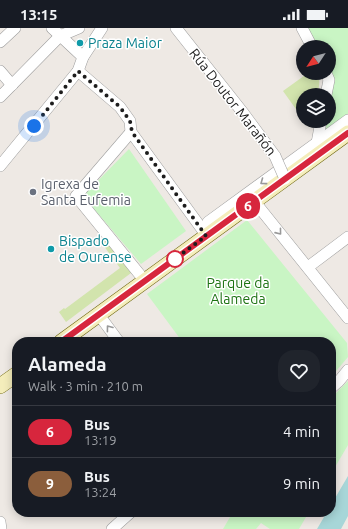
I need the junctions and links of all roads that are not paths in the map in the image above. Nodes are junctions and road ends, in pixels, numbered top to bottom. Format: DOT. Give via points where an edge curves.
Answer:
graph roads {
  1 [pos="15,28"];
  2 [pos="79,28"];
  3 [pos="102,28"];
  4 [pos="176,28"];
  5 [pos="302,28"];
  6 [pos="56,32"];
  7 [pos="1,38"];
  8 [pos="308,40"];
  9 [pos="83,57"];
  10 [pos="0,71"];
  11 [pos="78,71"];
  12 [pos="12,85"];
  13 [pos="0,97"];
  14 [pos="348,120"];
  15 [pos="320,128"];
  16 [pos="132,132"];
  17 [pos="348,133"];
  18 [pos="317,143"];
  19 [pos="0,164"];
  20 [pos="285,179"];
  21 [pos="254,201"];
  22 [pos="206,236"];
  23 [pos="348,237"];
  24 [pos="308,267"];
  25 [pos="145,281"];
  26 [pos="99,315"];
  27 [pos="348,318"];
  28 [pos="68,337"];
  29 [pos="115,337"];
  30 [pos="348,370"];
  31 [pos="12,378"];
  32 [pos="336,384"];
  33 [pos="0,386"];
  34 [pos="125,517"];
  35 [pos="0,522"];
  36 [pos="1,529"];
  37 [pos="112,529"];
  1 -- 7 [label="street"];
  2 -- 6 [label="street"];
  3 -- 9 [label="street"];
  4 -- 20 [label="street, Rúa Doutor Marañón, bridge" via="276,156"];
  5 -- 8 [label="street"];
  6 -- 9 [label="street"];
  6 -- 12 [label="street"];
  9 -- 11 [label="street"];
  10 -- 12 [label="street"];
  11 -- 16 [label="street" via="120,107 130,121"];
  11 -- 19 [label="street"];
  12 -- 13 [label="street"];
  14 -- 18 [label="street"];
  15 -- 18 [label="street"];
  16 -- 22 [label="street"];
  16 -- 25 [label="street" via="76,196"];
  17 -- 20 [label="street"];
  18 -- 22 [label="street, one-way" via="208,222"];
  20 -- 21 [label="street"];
  21 -- 22 [label="street"];
  21 -- 24 [label="street, one-way"];
  22 -- 25 [label="street"];
  23 -- 24 [label="street"];
  24 -- 27 [label="street"];
  25 -- 26 [label="street"];
  26 -- 28 [label="street"];
  29 -- 26 [label="street, one-way"];
  30 -- 32 [label="street"];
  31 -- 33 [label="street"];
  34 -- 37 [label="street"];
  35 -- 36 [label="street"];
}
